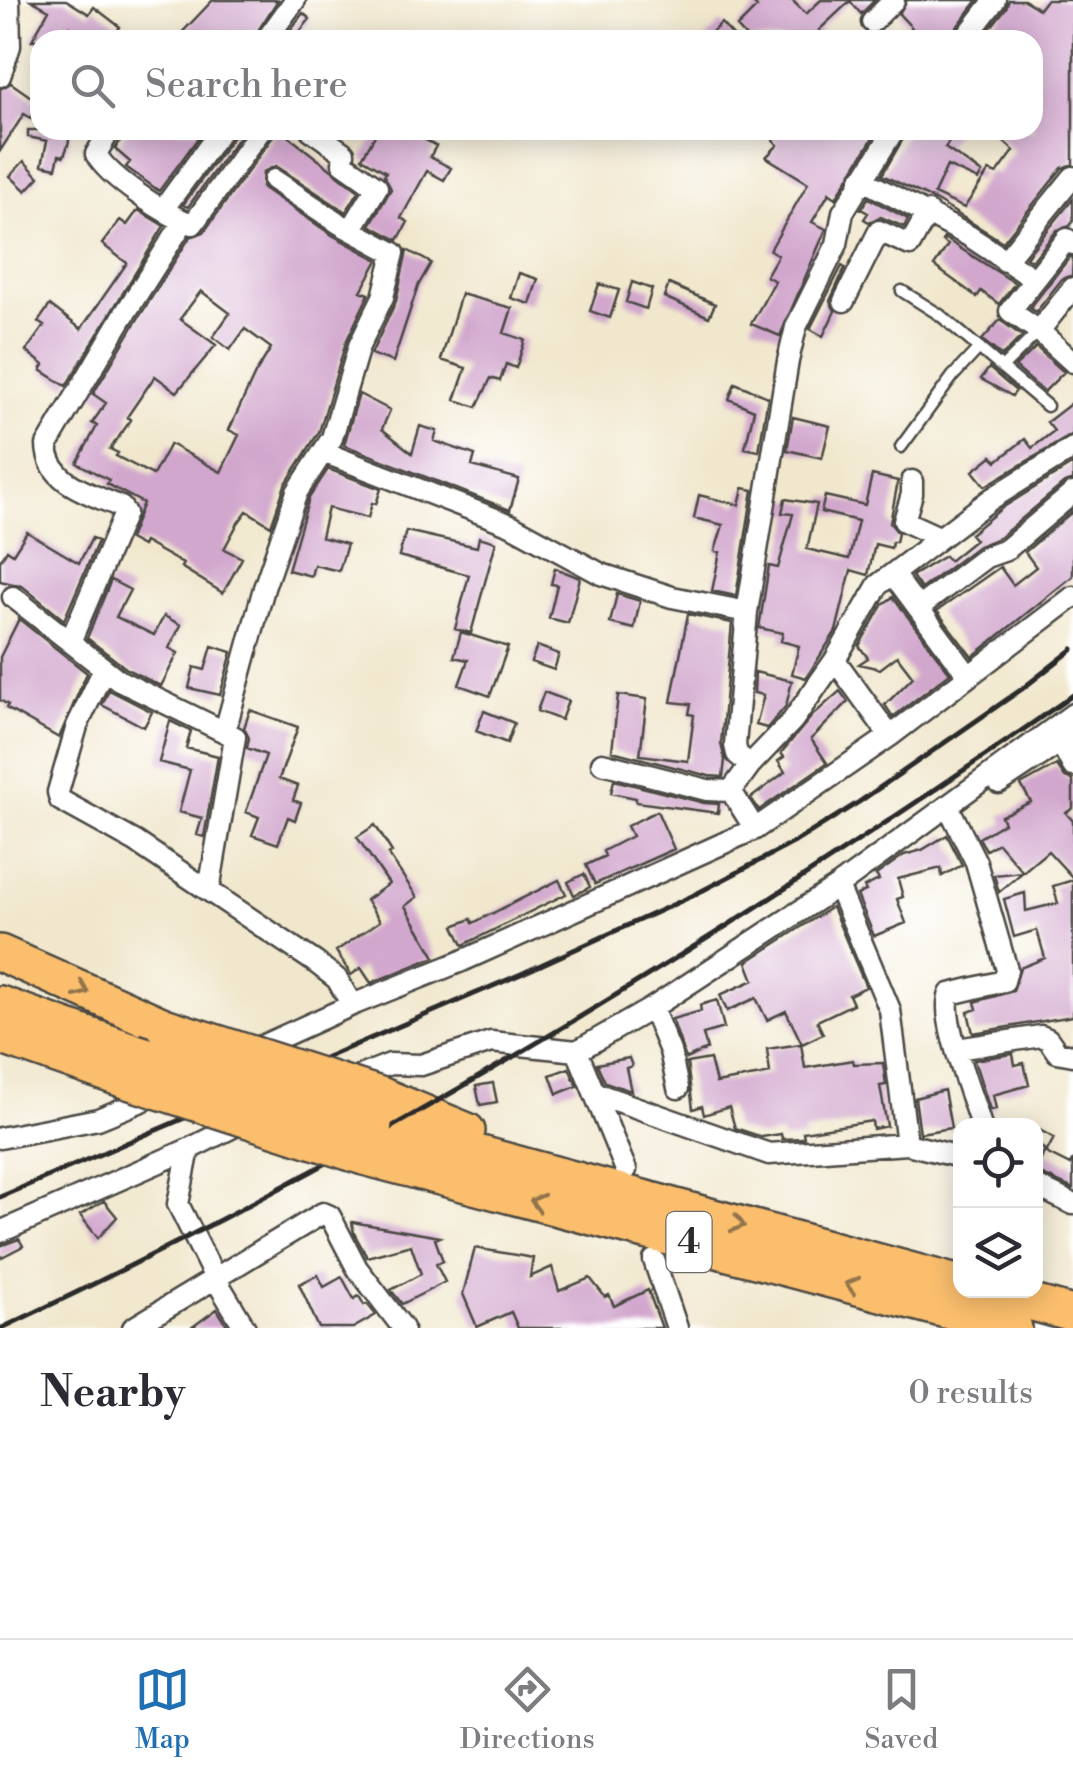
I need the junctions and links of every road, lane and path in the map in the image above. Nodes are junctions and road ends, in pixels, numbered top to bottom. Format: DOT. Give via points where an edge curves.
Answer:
graph roads {
  1 [pos="8,0"];
  2 [pos="294,0"];
  3 [pos="894,0"];
  4 [pos="994,0"];
  5 [pos="872,22"];
  6 [pos="273,30"];
  7 [pos="972,30"];
  8 [pos="5,43"];
  9 [pos="0,76"];
  10 [pos="104,140"];
  11 [pos="213,140"];
  12 [pos="255,140"];
  13 [pos="325,140"];
  14 [pos="887,140"];
  15 [pos="1073,177"];
  16 [pos="861,178"];
  17 [pos="274,180"];
  18 [pos="893,198"];
  19 [pos="164,208"];
  20 [pos="928,212"];
  21 [pos="184,221"];
  22 [pos="351,230"];
  23 [pos="878,231"];
  24 [pos="1073,244"];
  25 [pos="1005,261"];
  26 [pos="1034,279"];
  27 [pos="1073,288"];
  28 [pos="902,292"];
  29 [pos="844,300"];
  30 [pos="1039,331"];
  31 [pos="979,348"];
  32 [pos="1073,362"];
  33 [pos="1003,367"];
  34 [pos="1048,406"];
  35 [pos="901,448"];
  36 [pos="1073,448"];
  37 [pos="322,452"];
  38 [pos="912,481"];
  39 [pos="1073,493"];
  40 [pos="939,537"];
  41 [pos="893,574"];
  42 [pos="14,597"];
  43 [pos="1073,597"];
  44 [pos="918,608"];
  45 [pos="747,612"];
  46 [pos="70,642"];
  47 [pos="835,660"];
  48 [pos="104,669"];
  49 [pos="968,675"];
  50 [pos="1073,714"];
  51 [pos="224,731"];
  52 [pos="890,736"];
  53 [pos="1067,738"];
  54 [pos="602,763"];
  55 [pos="750,765"];
  56 [pos="1073,766"];
  57 [pos="730,791"];
  58 [pos="950,811"];
  59 [pos="755,829"];
  60 [pos="838,886"];
  61 [pos="209,890"];
  62 [pos="0,953"];
  63 [pos="0,1004"];
  64 [pos="352,1005"];
  65 [pos="652,1008"];
  66 [pos="0,1036"];
  67 [pos="957,1048"];
  68 [pos="577,1051"];
  69 [pos="1073,1055"];
  70 [pos="130,1066"];
  71 [pos="678,1088"];
  72 [pos="595,1093"];
  73 [pos="979,1118"];
  74 [pos="373,1126"];
  75 [pos="0,1138"];
  76 [pos="906,1144"];
  77 [pos="189,1149"];
  78 [pos="953,1155"];
  79 [pos="614,1179"];
  80 [pos="1043,1189"];
  81 [pos="1073,1204"];
  82 [pos="0,1232"];
  83 [pos="654,1260"];
  84 [pos="215,1278"];
  85 [pos="953,1282"];
  86 [pos="1015,1298"];
  87 [pos="1073,1314"];
  88 [pos="134,1328"];
  89 [pos="245,1328"];
  90 [pos="404,1328"];
  91 [pos="677,1328"];
  92 [pos="1014,1328"];
  1 -- 8 [label="street"];
  2 -- 6 [label="street"];
  3 -- 5 [label="street"];
  4 -- 7 [label="street"];
  8 -- 9 [label="street"];
  10 -- 19 [label="street" via="97,158 120,182"];
  11 -- 19 [label="street"];
  12 -- 21 [label="street" via="196,223"];
  13 -- 22 [label="street" via="376,187"];
  14 -- 16 [label="street"];
  15 -- 25 [label="street"];
  16 -- 18 [label="street"];
  16 -- 45 [label="street" via="796,328"];
  17 -- 22 [label="street"];
  18 -- 20 [label="street"];
  18 -- 23 [label="street"];
  19 -- 21 [label="street"];
  20 -- 23 [label="street" via="910,245"];
  20 -- 25 [label="street"];
  21 -- 46 [label="street" via="47,445 59,478 125,513"];
  22 -- 37 [label="street" via="394,253"];
  23 -- 29 [label="street"];
  24 -- 26 [label="street" via="1067,239"];
  25 -- 26 [label="street"];
  26 -- 30 [label="street" via="1010,311"];
  27 -- 30 [label="street"];
  28 -- 31 [label="lane"];
  30 -- 32 [label="street"];
  30 -- 33 [label="lane"];
  31 -- 33 [label="lane"];
  31 -- 35 [label="lane"];
  33 -- 34 [label="lane"];
  36 -- 40 [label="street"];
  37 -- 45 [label="street" via="510,525 600,574"];
  37 -- 51 [label="street" via="297,492"];
  38 -- 40 [label="street" via="904,520"];
  39 -- 44 [label="street" via="1006,550 986,557"];
  40 -- 41 [label="street"];
  41 -- 44 [label="street"];
  41 -- 47 [label="street" via="878,585"];
  42 -- 46 [label="street"];
  43 -- 49 [label="street"];
  44 -- 49 [label="street"];
  45 -- 55 [label="street" via="735,745"];
  46 -- 48 [label="street"];
  47 -- 52 [label="street"];
  47 -- 55 [label="street" via="794,720"];
  48 -- 51 [label="street"];
  48 -- 61 [label="street" via="77,726 60,800"];
  49 -- 52 [label="street"];
  50 -- 58 [label="street"];
  51 -- 61 [label="street" via="234,737"];
  52 -- 59 [label="street"];
  53 -- 56 [label="street"];
  53 -- 58 [label="street"];
  54 -- 57 [label="street"];
  55 -- 57 [label="street"];
  57 -- 59 [label="street"];
  58 -- 60 [label="street"];
  58 -- 67 [label="street" via="976,862 1007,970 1004,982 950,994 946,1020"];
  59 -- 64 [label="street"];
  60 -- 65 [label="street"];
  60 -- 76 [label="street" via="890,1010"];
  61 -- 64 [label="street" via="337,979"];
  62 -- 74 [label="highway, one-way, bridge"];
  63 -- 70 [label="highway, 4"];
  64 -- 75 [label="street" via="134,1106"];
  65 -- 68 [label="street"];
  65 -- 71 [label="street"];
  66 -- 70 [label="highway, 4"];
  67 -- 69 [label="street" via="1041,1036 1057,1052"];
  67 -- 73 [label="street"];
  68 -- 72 [label="street"];
  68 -- 77 [label="street" via="492,1042 420,1065 390,1064 225,1128"];
  70 -- 74 [label="highway, 4, bridge"];
  72 -- 76 [label="street" via="769,1154"];
  72 -- 79 [label="street"];
  74 -- 79 [label="highway, 4"];
  92 -- 74 [label="highway, 4, one-way"];
  76 -- 78 [label="street"];
  77 -- 82 [label="street"];
  77 -- 84 [label="street" via="178,1204"];
  79 -- 85 [label="highway, 4, one-way"];
  80 -- 81 [label="street"];
  83 -- 91 [label="street"];
  84 -- 88 [label="street"];
  84 -- 89 [label="street"];
  84 -- 90 [label="street" via="323,1214"];
  86 -- 87 [label="highway"];
}
